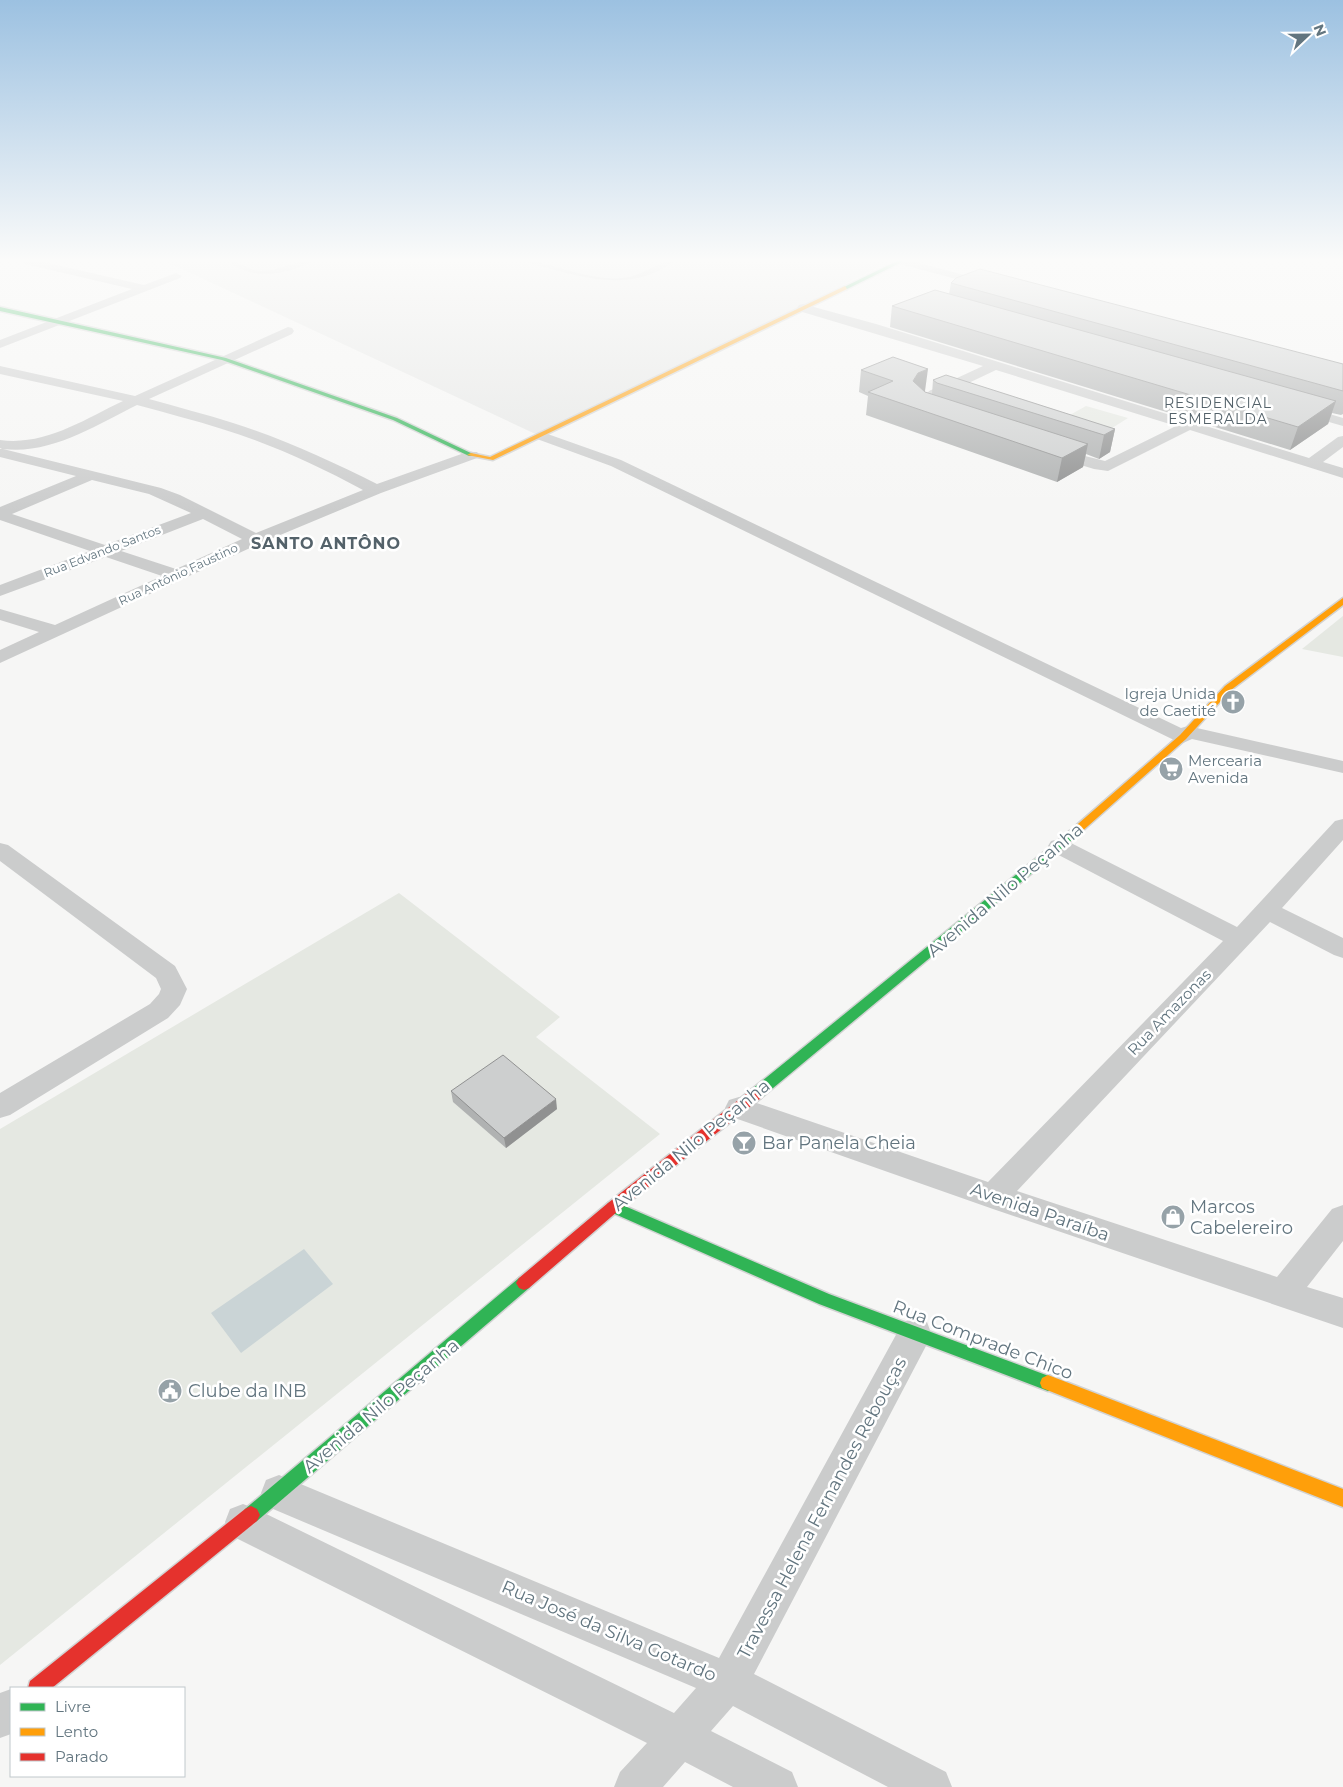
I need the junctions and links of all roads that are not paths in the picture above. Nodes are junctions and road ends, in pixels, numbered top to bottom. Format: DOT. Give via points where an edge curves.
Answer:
graph roads {
  1 [pos="160,344"];
  2 [pos="257,344"];
  3 [pos="729,344"];
  4 [pos="928,344"];
  5 [pos="224,359"];
  6 [pos="994,365"];
  7 [pos="0,370"];
  8 [pos="136,400"];
  9 [pos="921,400"];
  10 [pos="1290,407"];
  11 [pos="1343,422"];
  12 [pos="1190,426"];
  13 [pos="542,436"];
  14 [pos="1343,440"];
  15 [pos="50,441"];
  16 [pos="0,444"];
  17 [pos="1037,446"];
  18 [pos="0,453"];
  19 [pos="472,455"];
  20 [pos="39,462"];
  21 [pos="1312,464"];
  22 [pos="1343,473"];
  23 [pos="90,476"];
  24 [pos="376,490"];
  25 [pos="205,513"];
  26 [pos="0,514"];
  27 [pos="255,539"];
  28 [pos="106,549"];
  29 [pos="177,574"];
  30 [pos="0,591"];
  31 [pos="1343,601"];
  32 [pos="0,614"];
  33 [pos="56,631"];
  34 [pos="0,657"];
  35 [pos="1185,734"];
  36 [pos="1343,767"];
  37 [pos="1343,826"];
  38 [pos="1059,846"];
  39 [pos="0,850"];
  40 [pos="1267,910"];
  41 [pos="1240,939"];
  42 [pos="1343,949"];
  43 [pos="2,1104"];
  44 [pos="739,1108"];
  45 [pos="993,1196"];
  46 [pos="613,1207"];
  47 [pos="1343,1218"];
  48 [pos="1283,1293"];
  49 [pos="1343,1313"];
  50 [pos="915,1334"];
  51 [pos="279,1493"];
  52 [pos="1343,1498"];
  53 [pos="243,1522"];
  54 [pos="728,1682"];
  55 [pos="38,1687"];
  56 [pos="10,1710"];
  57 [pos="0,1718"];
  58 [pos="679,1737"];
  59 [pos="635,1787"];
  60 [pos="777,1787"];
  61 [pos="931,1787"];
  1 -- 5 [label="street"];
  2 -- 5 [label="street"];
  3 -- 13 [label="street"];
  4 -- 6 [label="street"];
  5 -- 8 [label="street"];
  5 -- 19 [label="street" via="394,419"];
  6 -- 9 [label="street"];
  6 -- 12 [label="street"];
  7 -- 8 [label="street"];
  8 -- 15 [label="street"];
  8 -- 24 [label="street" via="266,440"];
  10 -- 11 [label="street"];
  12 -- 17 [label="street" via="1104,467"];
  12 -- 21 [label="street"];
  13 -- 19 [label="street" via="494,459"];
  13 -- 35 [label="street" via="616,463"];
  14 -- 21 [label="street"];
  15 -- 16 [label="street"];
  15 -- 20 [label="street"];
  18 -- 20 [label="street"];
  19 -- 24 [label="street, Rua Antônio Faustino"];
  20 -- 23 [label="street"];
  21 -- 22 [label="street"];
  23 -- 25 [label="street" via="155,491"];
  23 -- 26 [label="street"];
  24 -- 27 [label="street, Rua Antônio Faustino"];
  25 -- 27 [label="street"];
  25 -- 28 [label="street, Rua Edvando Santos"];
  26 -- 28 [label="street"];
  27 -- 29 [label="street, Rua Antônio Faustino"];
  28 -- 29 [label="street"];
  28 -- 30 [label="street, Rua Edvando Santos"];
  29 -- 33 [label="street, Rua Antônio Faustino"];
  31 -- 35 [label="street, Avenida Nilo Peçanha" via="1228,688"];
  32 -- 33 [label="street"];
  33 -- 34 [label="street, Rua Antônio Faustino"];
  35 -- 36 [label="street"];
  35 -- 38 [label="street, Avenida Nilo Peçanha"];
  37 -- 40 [label="street, Rua Amazonas"];
  38 -- 41 [label="street"];
  38 -- 44 [label="street, Avenida Nilo Peçanha"];
  39 -- 43 [label="street" via="166,972 174,989 171,998 159,1011"];
  40 -- 41 [label="street, Rua Amazonas"];
  40 -- 42 [label="street"];
  41 -- 45 [label="street, Rua Amazonas"];
  44 -- 45 [label="street, Avenida Paraíba"];
  44 -- 46 [label="street, Avenida Nilo Peçanha"];
  45 -- 48 [label="street, Avenida Paraíba"];
  46 -- 50 [label="street, Rua Comprade Chico" via="824,1299"];
  46 -- 51 [label="street, Avenida Nilo Peçanha"];
  47 -- 48 [label="street"];
  48 -- 49 [label="street, Avenida Paraíba"];
  50 -- 52 [label="street, Rua Comprade Chico"];
  50 -- 54 [label="street, Travessa Helena Fernandes Rebouças"];
  51 -- 53 [label="street, Avenida Nilo Peçanha"];
  51 -- 54 [label="street, Rua José da Silva Gotardo"];
  53 -- 55 [label="street, Avenida Nilo Peçanha"];
  53 -- 58 [label="street"];
  54 -- 58 [label="street, Travessa Helena Fernandes Rebouças"];
  54 -- 61 [label="street, Rua José da Silva Gotardo"];
  56 -- 57 [label="street"];
  58 -- 59 [label="street, Travessa Helena Fernandes Rebouças"];
  58 -- 60 [label="street"];
}
